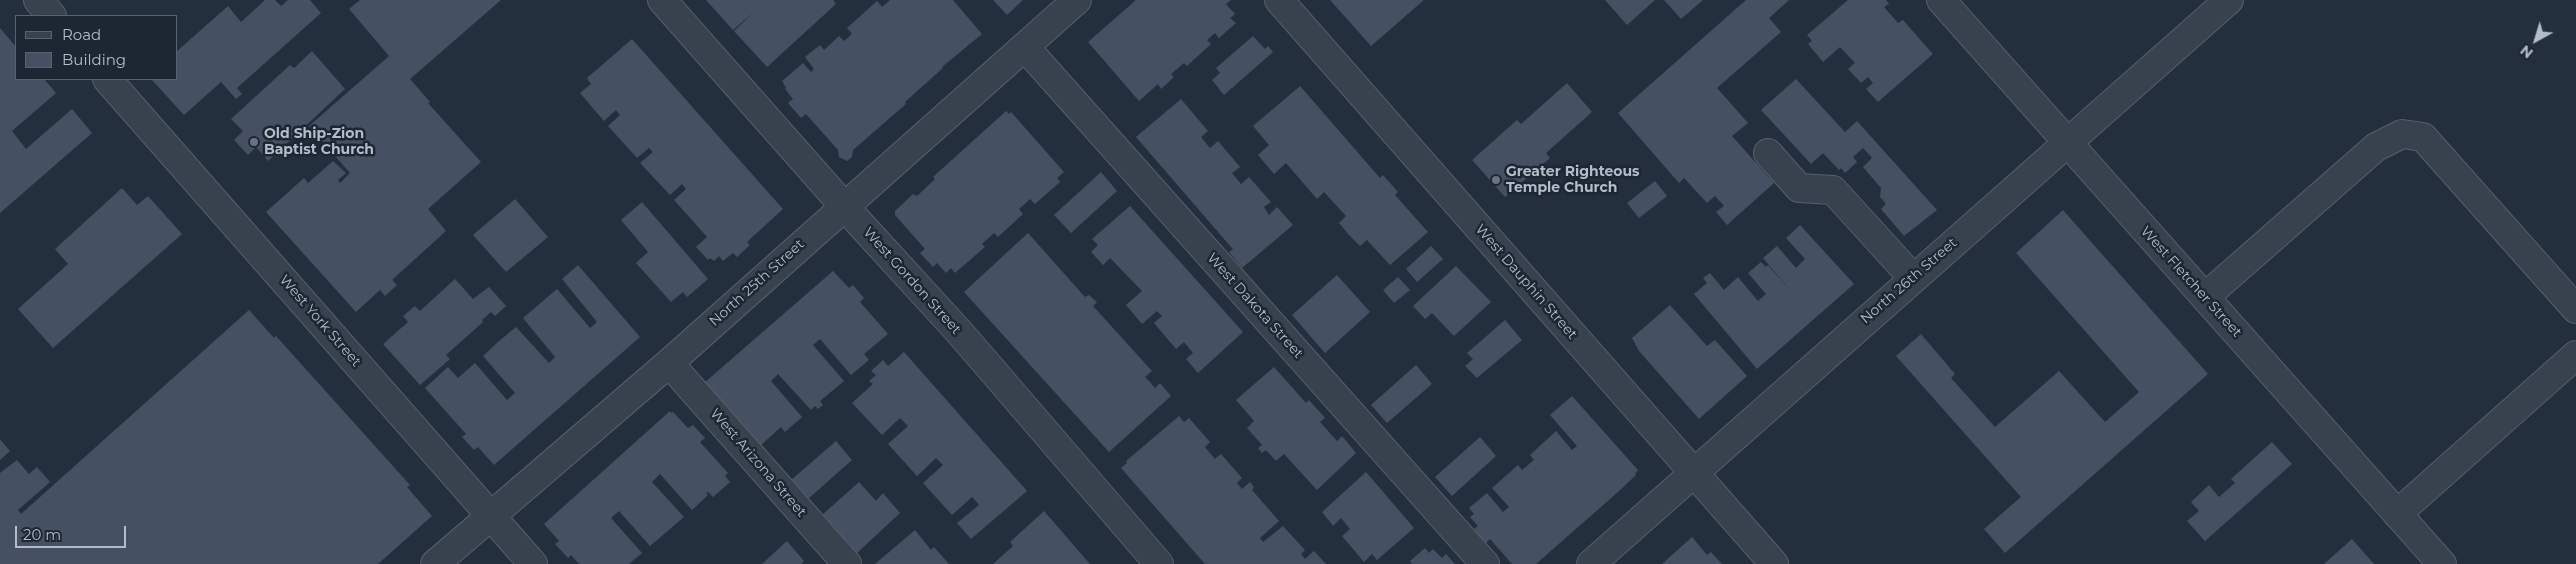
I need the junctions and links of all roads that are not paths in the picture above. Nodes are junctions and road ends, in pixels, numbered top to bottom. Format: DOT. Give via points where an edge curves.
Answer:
graph roads {
  1 [pos="38,0"];
  2 [pos="662,0"];
  3 [pos="1077,0"];
  4 [pos="1280,0"];
  5 [pos="1941,0"];
  6 [pos="2229,0"];
  7 [pos="51,15"];
  8 [pos="1025,47"];
  9 [pos="108,80"];
  10 [pos="2068,142"];
  11 [pos="1768,153"];
  12 [pos="843,205"];
  13 [pos="1913,278"];
  14 [pos="2205,297"];
  15 [pos="2576,308"];
  16 [pos="2576,355"];
  17 [pos="669,363"];
  18 [pos="1693,472"];
  19 [pos="2397,514"];
  20 [pos="491,516"];
  21 [pos="435,564"];
  22 [pos="534,564"];
  23 [pos="846,564"];
  24 [pos="1159,564"];
  25 [pos="1485,564"];
  26 [pos="1591,564"];
  27 [pos="1774,564"];
  28 [pos="2442,564"];
  1 -- 7 [label="street"];
  2 -- 12 [label="street, West Gordon Street"];
  3 -- 8 [label="street, North 25th Street"];
  4 -- 18 [label="street, West Dauphin Street"];
  5 -- 10 [label="street, West Fletcher Street"];
  6 -- 10 [label="street, North 26th Street"];
  8 -- 12 [label="street, North 25th Street"];
  8 -- 25 [label="street, West Dakota Street"];
  9 -- 20 [label="street, West York Street"];
  10 -- 13 [label="street, North 26th Street"];
  10 -- 14 [label="street, West Fletcher Street"];
  11 -- 13 [label="street" via="1799,188 1833,190"];
  12 -- 17 [label="street, North 25th Street"];
  12 -- 24 [label="street, West Gordon Street" via="961,334"];
  13 -- 18 [label="street, North 26th Street"];
  14 -- 15 [label="street" via="2376,147 2402,134 2423,137"];
  14 -- 19 [label="street, West Fletcher Street"];
  16 -- 19 [label="street"];
  17 -- 20 [label="street, North 25th Street"];
  17 -- 23 [label="street, West Arizona Street"];
  18 -- 26 [label="street, North 26th Street"];
  18 -- 27 [label="street, West Dauphin Street"];
  19 -- 28 [label="street, West Fletcher Street"];
  20 -- 21 [label="street, North 25th Street"];
  20 -- 22 [label="street, West York Street"];
}
